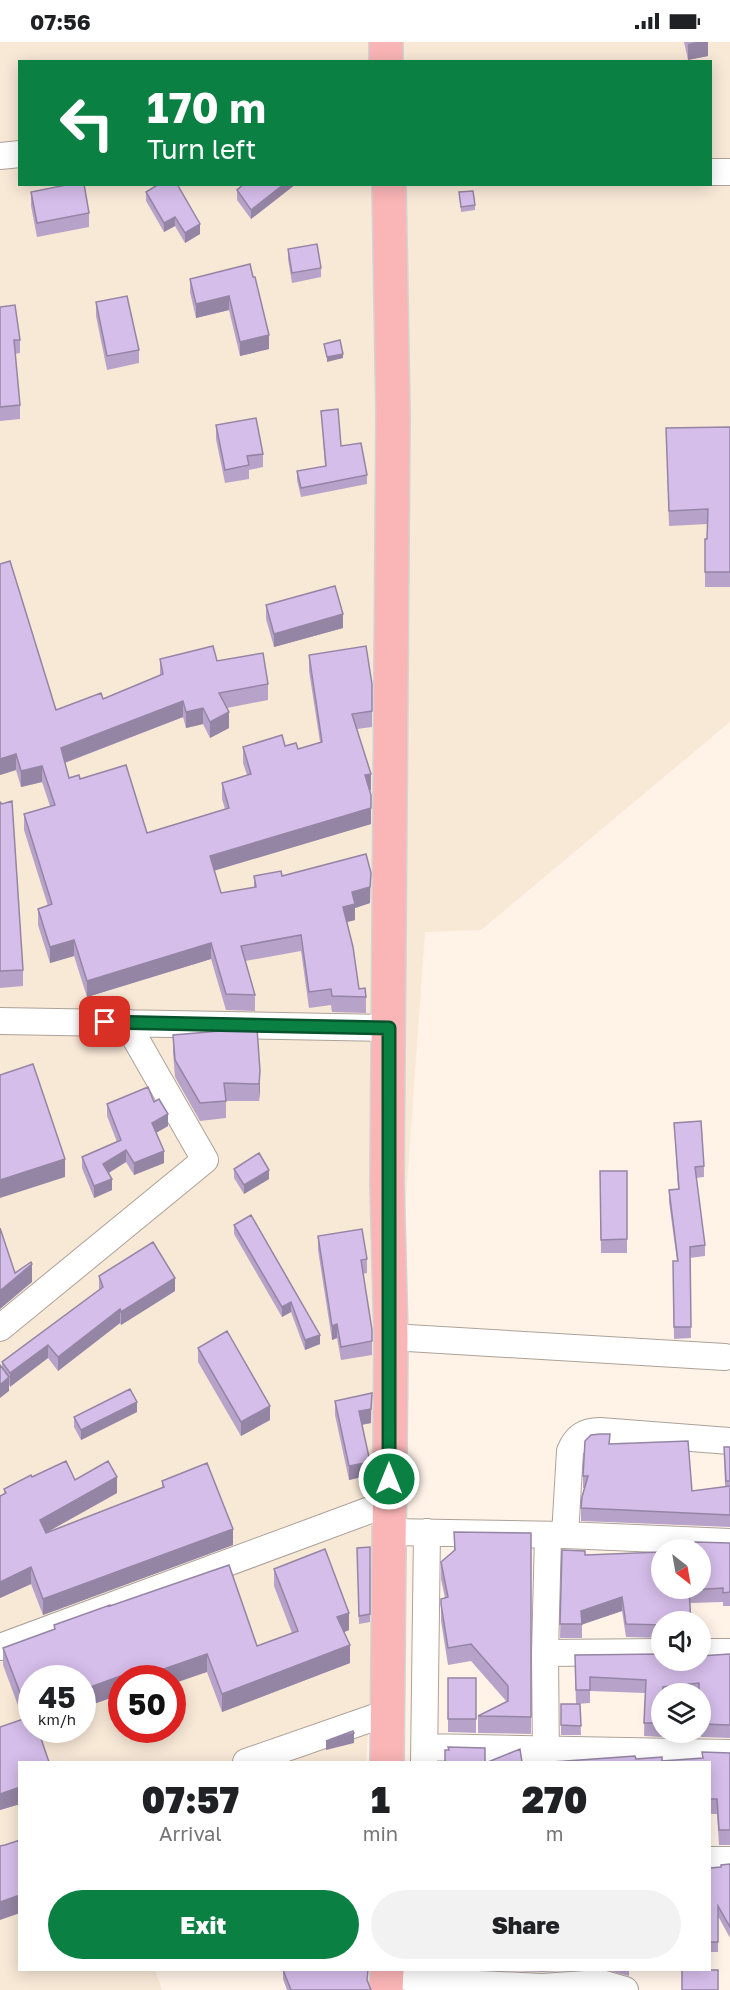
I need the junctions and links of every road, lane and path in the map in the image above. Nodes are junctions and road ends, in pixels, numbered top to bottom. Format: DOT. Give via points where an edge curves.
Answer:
graph roads {
  1 [pos="386,42"];
  2 [pos="386,60"];
  3 [pos="18,154"];
  4 [pos="0,156"];
  5 [pos="712,172"];
  6 [pos="730,172"];
  7 [pos="389,186"];
  8 [pos="0,1021"];
  9 [pos="126,1022"];
  10 [pos="389,1028"];
  11 [pos="0,1328"];
  12 [pos="390,1337"];
  13 [pos="725,1357"];
  14 [pos="730,1441"];
  15 [pos="390,1517"];
  16 [pos="427,1532"];
  17 [pos="557,1535"];
  18 [pos="730,1542"];
  19 [pos="0,1647"];
  20 [pos="651,1652"];
  21 [pos="711,1652"];
  22 [pos="730,1652"];
  23 [pos="545,1653"];
  24 [pos="387,1713"];
  25 [pos="730,1753"];
  26 [pos="424,1755"];
  27 [pos="546,1755"];
  28 [pos="249,1761"];
  29 [pos="387,1761"];
  30 [pos="711,1860"];
  31 [pos="730,1860"];
  32 [pos="401,1977"];
  33 [pos="542,1978"];
  34 [pos="623,1982"];
  1 -- 2 [label="main road"];
  3 -- 4 [label="street"];
  5 -- 6 [label="street"];
  7 -- 10 [label="main road" via="393,416"];
  8 -- 9 [label="street"];
  9 -- 10 [label="street"];
  9 -- 11 [label="street" via="205,1160"];
  10 -- 12 [label="main road"];
  12 -- 13 [label="street"];
  12 -- 15 [label="main road"];
  14 -- 17 [label="street" via="600,1431 580,1436 570,1451"];
  15 -- 16 [label="street"];
  15 -- 19 [label="street"];
  15 -- 24 [label="main road"];
  16 -- 17 [label="street"];
  16 -- 26 [label="street"];
  17 -- 18 [label="street"];
  17 -- 23 [label="street"];
  20 -- 23 [label="street"];
  21 -- 22 [label="street"];
  23 -- 27 [label="street"];
  24 -- 28 [label="street"];
  24 -- 29 [label="main road"];
  25 -- 27 [label="street"];
  26 -- 27 [label="street"];
  30 -- 31 [label="street"];
  32 -- 33 [label="street"];
  33 -- 34 [label="street"];
}
